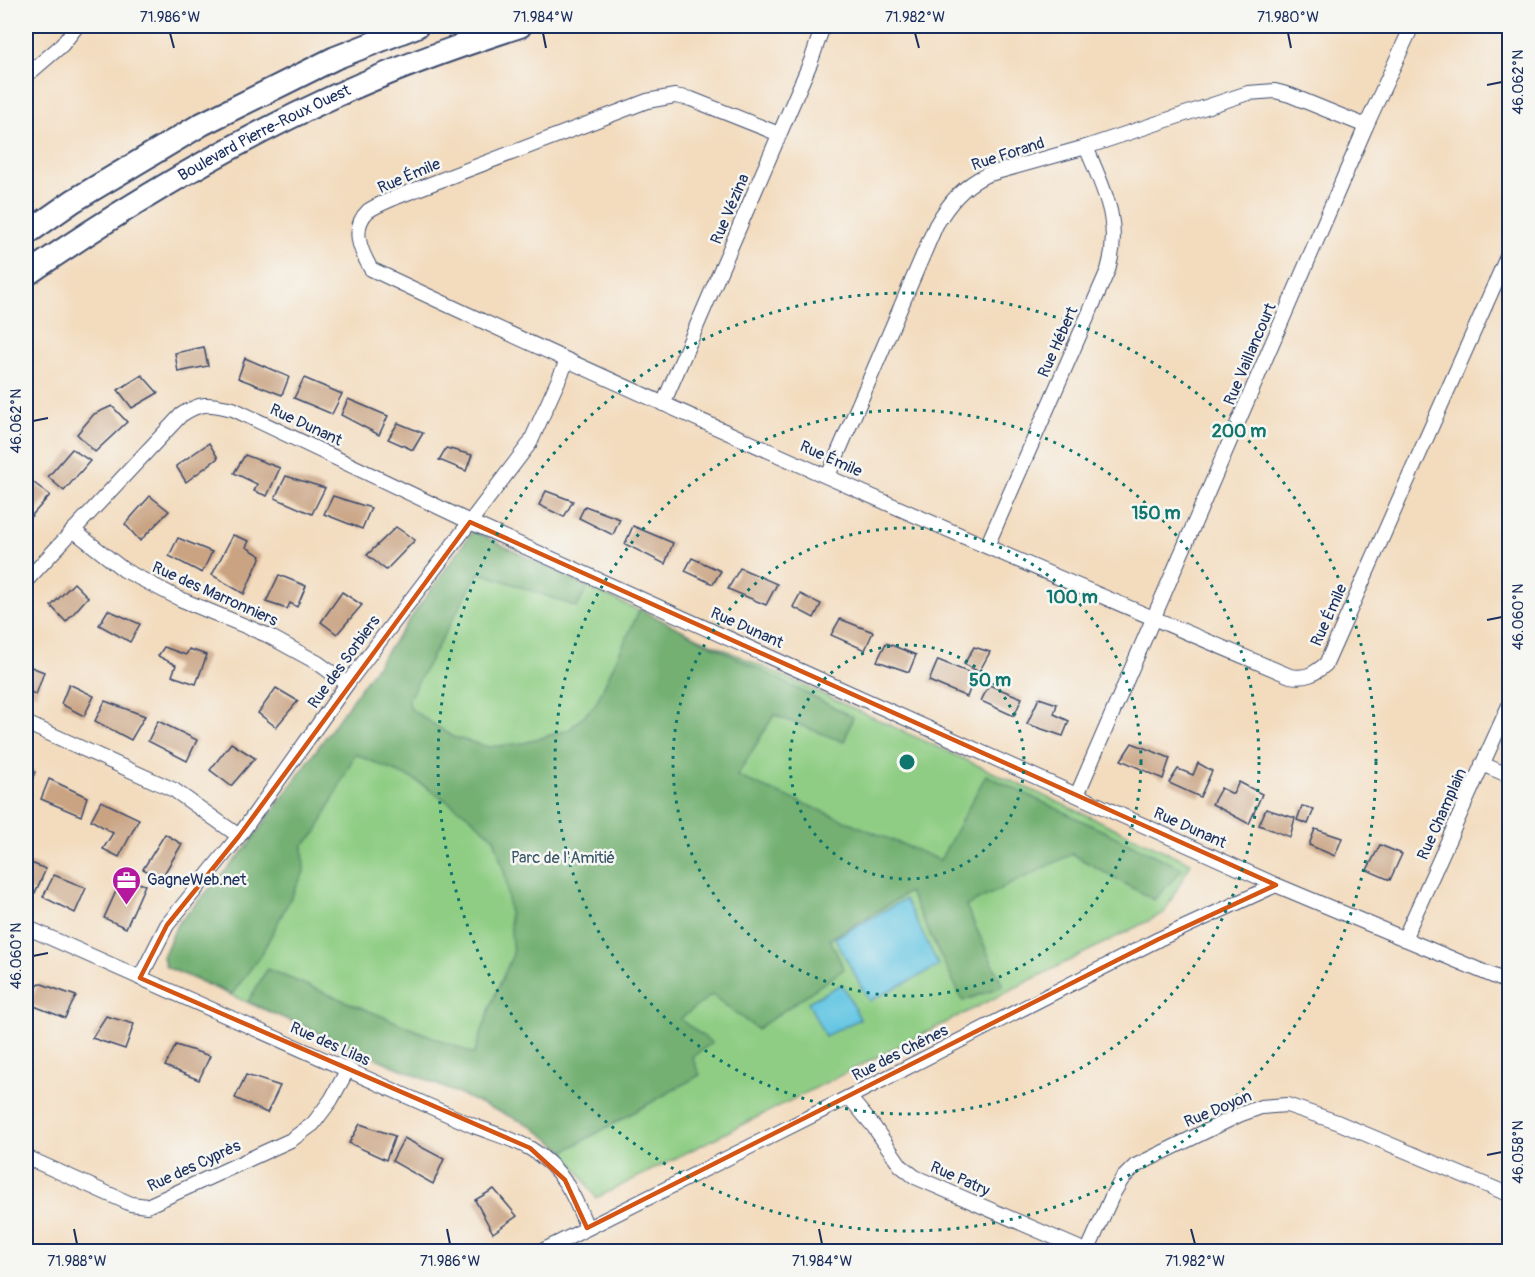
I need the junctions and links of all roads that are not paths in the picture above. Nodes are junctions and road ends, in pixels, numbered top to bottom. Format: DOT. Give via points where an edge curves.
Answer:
graph roads {
  1 [pos="77,26"];
  2 [pos="417,26"];
  3 [pos="520,26"];
  4 [pos="823,26"];
  5 [pos="1412,26"];
  6 [pos="26,76"];
  7 [pos="1366,126"];
  8 [pos="780,134"];
  9 [pos="1086,147"];
  10 [pos="26,234"];
  11 [pos="1509,250"];
  12 [pos="26,275"];
  13 [pos="567,361"];
  14 [pos="663,404"];
  15 [pos="828,476"];
  16 [pos="470,522"];
  17 [pos="73,530"];
  18 [pos="987,546"];
  19 [pos="26,580"];
  20 [pos="1154,619"];
  21 [pos="347,684"];
  22 [pos="1509,703"];
  23 [pos="26,723"];
  24 [pos="1482,764"];
  25 [pos="1509,776"];
  26 [pos="1077,795"];
  27 [pos="239,836"];
  28 [pos="1276,885"];
  29 [pos="26,927"];
  30 [pos="1404,939"];
  31 [pos="140,978"];
  32 [pos="1509,982"];
  33 [pos="348,1069"];
  34 [pos="849,1097"];
  35 [pos="26,1157"];
  36 [pos="1509,1195"];
  37 [pos="587,1228"];
  38 [pos="540,1251"];
  39 [pos="1087,1251"];
  1 -- 6 [label="street" via="62,45"];
  2 -- 10 [label="main road" via="335,58 202,123"];
  3 -- 12 [label="main road, Boulevard Pierre-Roux Ouest" via="454,48 327,100 210,160 90,231"];
  4 -- 8 [label="street, Rue Vézina"];
  5 -- 7 [label="street, Rue Vaillancourt"];
  7 -- 9 [label="street, Rue Forand" via="1275,91 1237,96"];
  7 -- 20 [label="street, Rue Vaillancourt"];
  8 -- 13 [label="street, Rue Émile" via="704,103 663,97 394,198 368,212 358,238 371,269"];
  8 -- 14 [label="street, Rue Vézina"];
  9 -- 15 [label="street, Rue Forand" via="986,175 950,202 936,225"];
  9 -- 18 [label="street, Rue Hébert" via="1110,206 1112,257"];
  11 -- 20 [label="street, Rue Émile" via="1326,664 1314,675 1290,676"];
  13 -- 14 [label="street, Rue Émile"];
  13 -- 16 [label="street, Rue des Sorbiers" via="530,443"];
  14 -- 15 [label="street, Rue Émile"];
  15 -- 18 [label="street, Rue Émile"];
  16 -- 17 [label="street, Rue Dunant" via="233,409 207,403 173,422"];
  16 -- 21 [label="street, Rue des Sorbiers"];
  16 -- 26 [label="street, Rue Dunant"];
  17 -- 19 [label="street, Rue Dunant"];
  17 -- 21 [label="street, Rue des Marronniers" via="124,570 180,599 267,635"];
  18 -- 20 [label="street, Rue Émile"];
  20 -- 26 [label="street, Rue Vaillancourt"];
  21 -- 27 [label="street, Rue des Sorbiers"];
  22 -- 24 [label="street, Rue Champlain"];
  23 -- 27 [label="street" via="174,790"];
  24 -- 25 [label="street"];
  24 -- 30 [label="street, Rue Champlain"];
  26 -- 28 [label="street, Rue Dunant"];
  27 -- 31 [label="street, Rue des Sorbiers" via="167,925"];
  28 -- 30 [label="street, Rue Dunant"];
  28 -- 34 [label="street, Rue des Chênes" via="1159,939"];
  29 -- 31 [label="street, Rue des Lilas"];
  30 -- 32 [label="street, Rue Dunant"];
  31 -- 33 [label="street, Rue des Lilas"];
  33 -- 35 [label="street, Rue des Cyprès" via="313,1124 291,1140 147,1206 130,1204"];
  33 -- 37 [label="street, Rue des Lilas" via="530,1148 565,1180"];
  34 -- 37 [label="street, Rue des Chênes"];
  34 -- 39 [label="street, Rue Patry" via="901,1166 915,1177"];
  36 -- 39 [label="street, Rue Doyon" via="1321,1116 1287,1105 1261,1107 1135,1166 1113,1194"];
  37 -- 38 [label="street, Rue des Chênes"];
}
